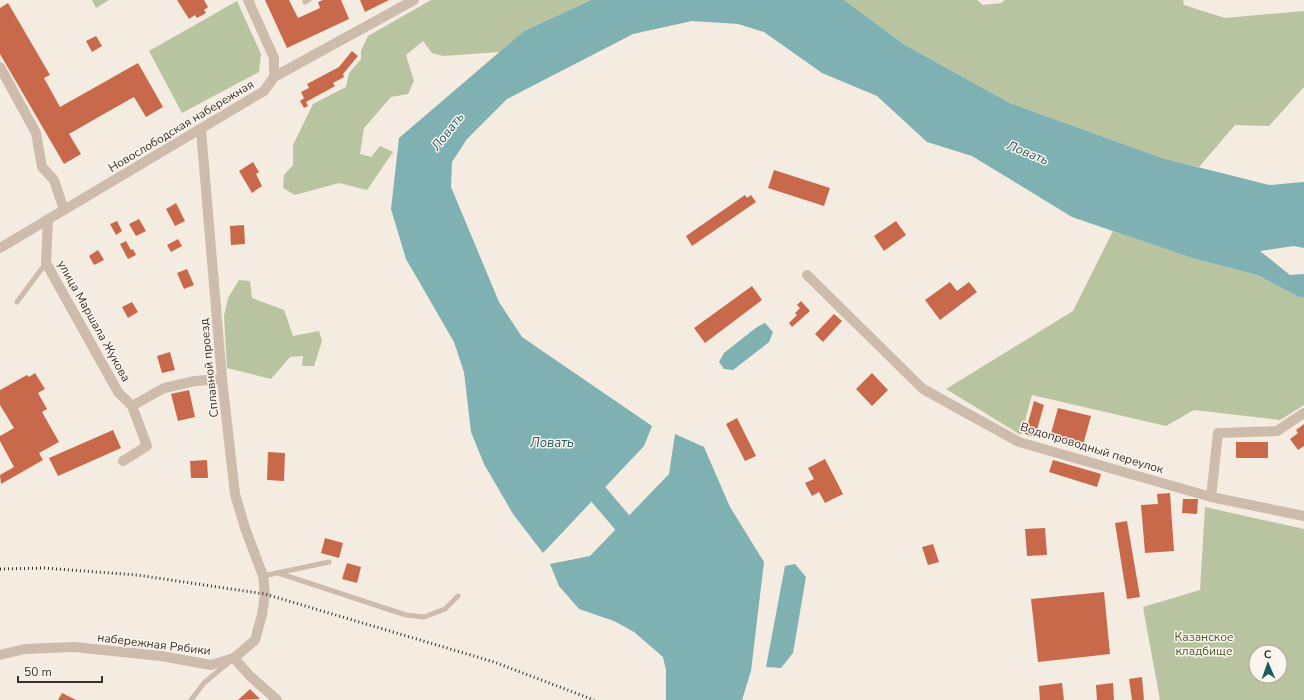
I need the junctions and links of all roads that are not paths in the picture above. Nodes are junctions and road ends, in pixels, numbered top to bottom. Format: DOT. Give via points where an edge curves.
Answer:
graph roads {
  1 [pos="248,0"];
  2 [pos="305,0"];
  3 [pos="309,0"];
  4 [pos="414,0"];
  5 [pos="0,68"];
  6 [pos="274,77"];
  7 [pos="201,130"];
  8 [pos="64,210"];
  9 [pos="48,219"];
  10 [pos="0,248"];
  11 [pos="46,263"];
  12 [pos="807,276"];
  13 [pos="16,302"];
  14 [pos="222,379"];
  15 [pos="132,406"];
  16 [pos="1304,413"];
  17 [pos="123,461"];
  18 [pos="1211,497"];
  19 [pos="1304,516"];
  20 [pos="329,562"];
  21 [pos="278,573"];
  22 [pos="263,576"];
  23 [pos="458,596"];
  24 [pos="264,598"];
  25 [pos="0,656"];
  26 [pos="234,658"];
  27 [pos="191,700"];
  28 [pos="277,700"];
  1 -- 6 [label="street" via="274,58"];
  2 -- 3 [label="lane"];
  4 -- 6 [label="street, Новослободская набережная"];
  5 -- 8 [label="street" via="36,133 42,167 54,180"];
  6 -- 7 [label="street, Новослободская набережная" via="264,91"];
  7 -- 8 [label="street, Новослободская набережная"];
  7 -- 14 [label="street, Сплавной проезд"];
  8 -- 9 [label="street, Новослободская набережная"];
  9 -- 10 [label="street, Новослободская набережная"];
  9 -- 11 [label="street, улица Маршала Жукова"];
  11 -- 13 [label="lane"];
  11 -- 15 [label="street, улица Маршала Жукова" via="118,392"];
  12 -- 18 [label="street, Водопроводный переулок" via="923,389 1019,442"];
  14 -- 15 [label="street" via="195,381 164,388"];
  14 -- 22 [label="street, Сплавной проезд" via="235,494"];
  15 -- 17 [label="street" via="147,446"];
  16 -- 18 [label="street" via="1277,431 1218,433"];
  18 -- 19 [label="street, Водопроводный переулок"];
  20 -- 21 [label="lane"];
  21 -- 22 [label="lane"];
  21 -- 23 [label="lane" via="406,615 424,617 445,609"];
  22 -- 24 [label="street, Сплавной проезд"];
  24 -- 26 [label="street, набережная Рябики" via="255,640"];
  25 -- 26 [label="street, набережная Рябики" via="25,649 74,647 161,656 211,665"];
  26 -- 27 [label="lane" via="204,683"];
  26 -- 28 [label="street"];
}
